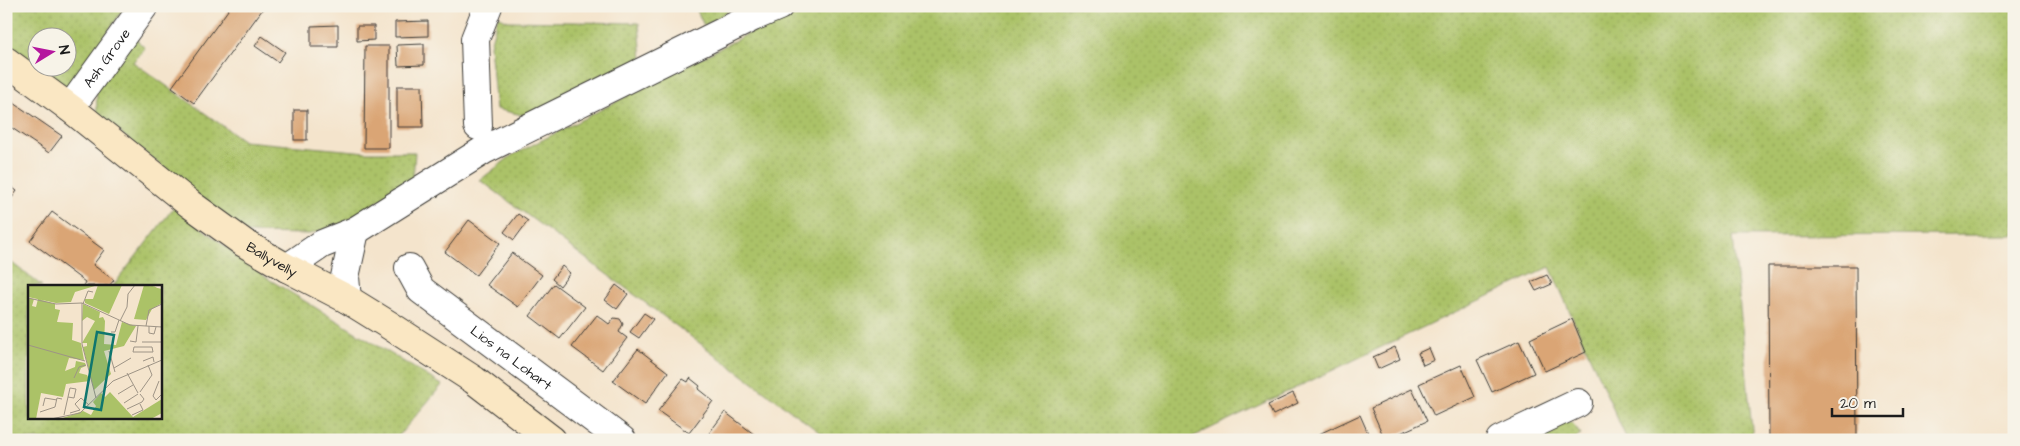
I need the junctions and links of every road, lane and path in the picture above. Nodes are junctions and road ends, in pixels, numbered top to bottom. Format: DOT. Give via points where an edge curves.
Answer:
graph roads {
  1 [pos="144,6"];
  2 [pos="488,6"];
  3 [pos="779,6"];
  4 [pos="6,61"];
  5 [pos="70,108"];
  6 [pos="478,126"];
  7 [pos="355,231"];
  8 [pos="288,268"];
  9 [pos="409,268"];
  10 [pos="347,299"];
  11 [pos="1578,403"];
  12 [pos="552,440"];
  13 [pos="622,440"];
  14 [pos="1500,440"];
  1 -- 5 [label="street, Ash Grove"];
  2 -- 6 [label="street" via="475,39"];
  3 -- 7 [label="street" via="484,150"];
  4 -- 5 [label="street, Ballyvelly"];
  5 -- 8 [label="street, Ballyvelly" via="190,204 244,243"];
  7 -- 8 [label="street" via="322,244"];
  7 -- 10 [label="street" via="345,277"];
  8 -- 10 [label="street, Ballyvelly"];
  9 -- 13 [label="street, Lios na Lohart" via="421,290"];
  10 -- 12 [label="street, Ballyvelly" via="474,380"];
  11 -- 14 [label="street"];
}
